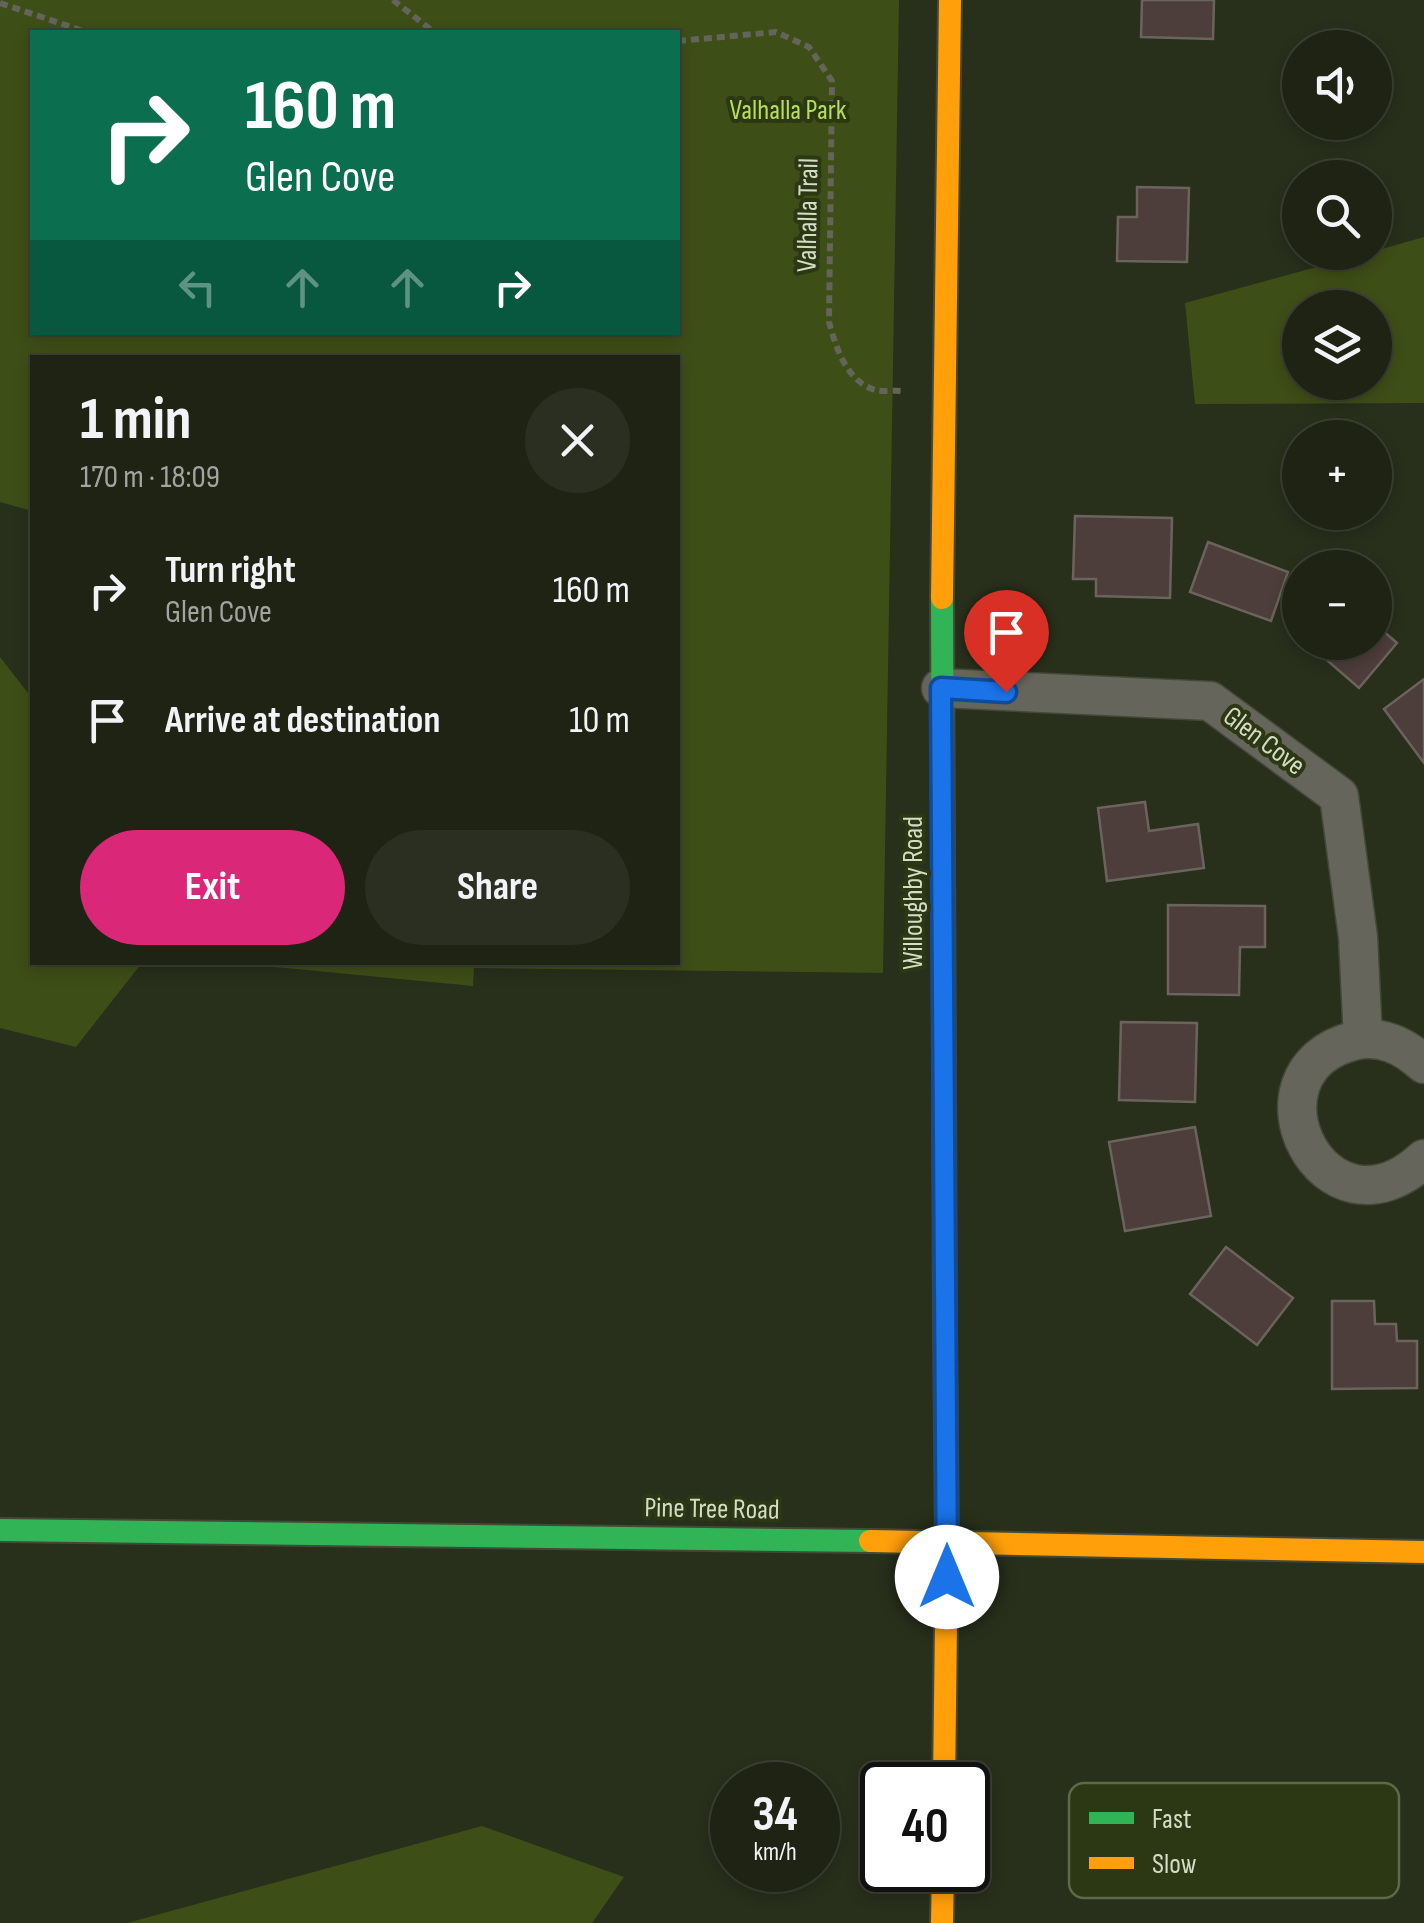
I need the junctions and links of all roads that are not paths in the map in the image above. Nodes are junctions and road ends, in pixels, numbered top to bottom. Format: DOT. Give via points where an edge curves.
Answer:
graph roads {
  1 [pos="950,0"];
  2 [pos="941,688"];
  3 [pos="1363,1039"];
  4 [pos="1424,1064"];
  5 [pos="1424,1159"];
  6 [pos="0,1530"];
  7 [pos="947,1542"];
  8 [pos="1424,1552"];
  9 [pos="944,1762"];
  10 [pos="943,1892"];
  11 [pos="942,1923"];
  1 -- 2 [label="street, Willoughby Road"];
  2 -- 3 [label="street, Glen Cove" via="1210,700 1339,796 1358,937"];
  2 -- 7 [label="street, Willoughby Road"];
  3 -- 4 [label="street" via="1387,1040"];
  3 -- 5 [label="street" via="1330,1051 1305,1077 1298,1123 1305,1146 1320,1165 1362,1184 1386,1183"];
  6 -- 7 [label="street, Pine Tree Road"];
  7 -- 8 [label="street, Pine Tree Road"];
  7 -- 9 [label="street, Willoughby Road"];
  10 -- 11 [label="street"];
}
